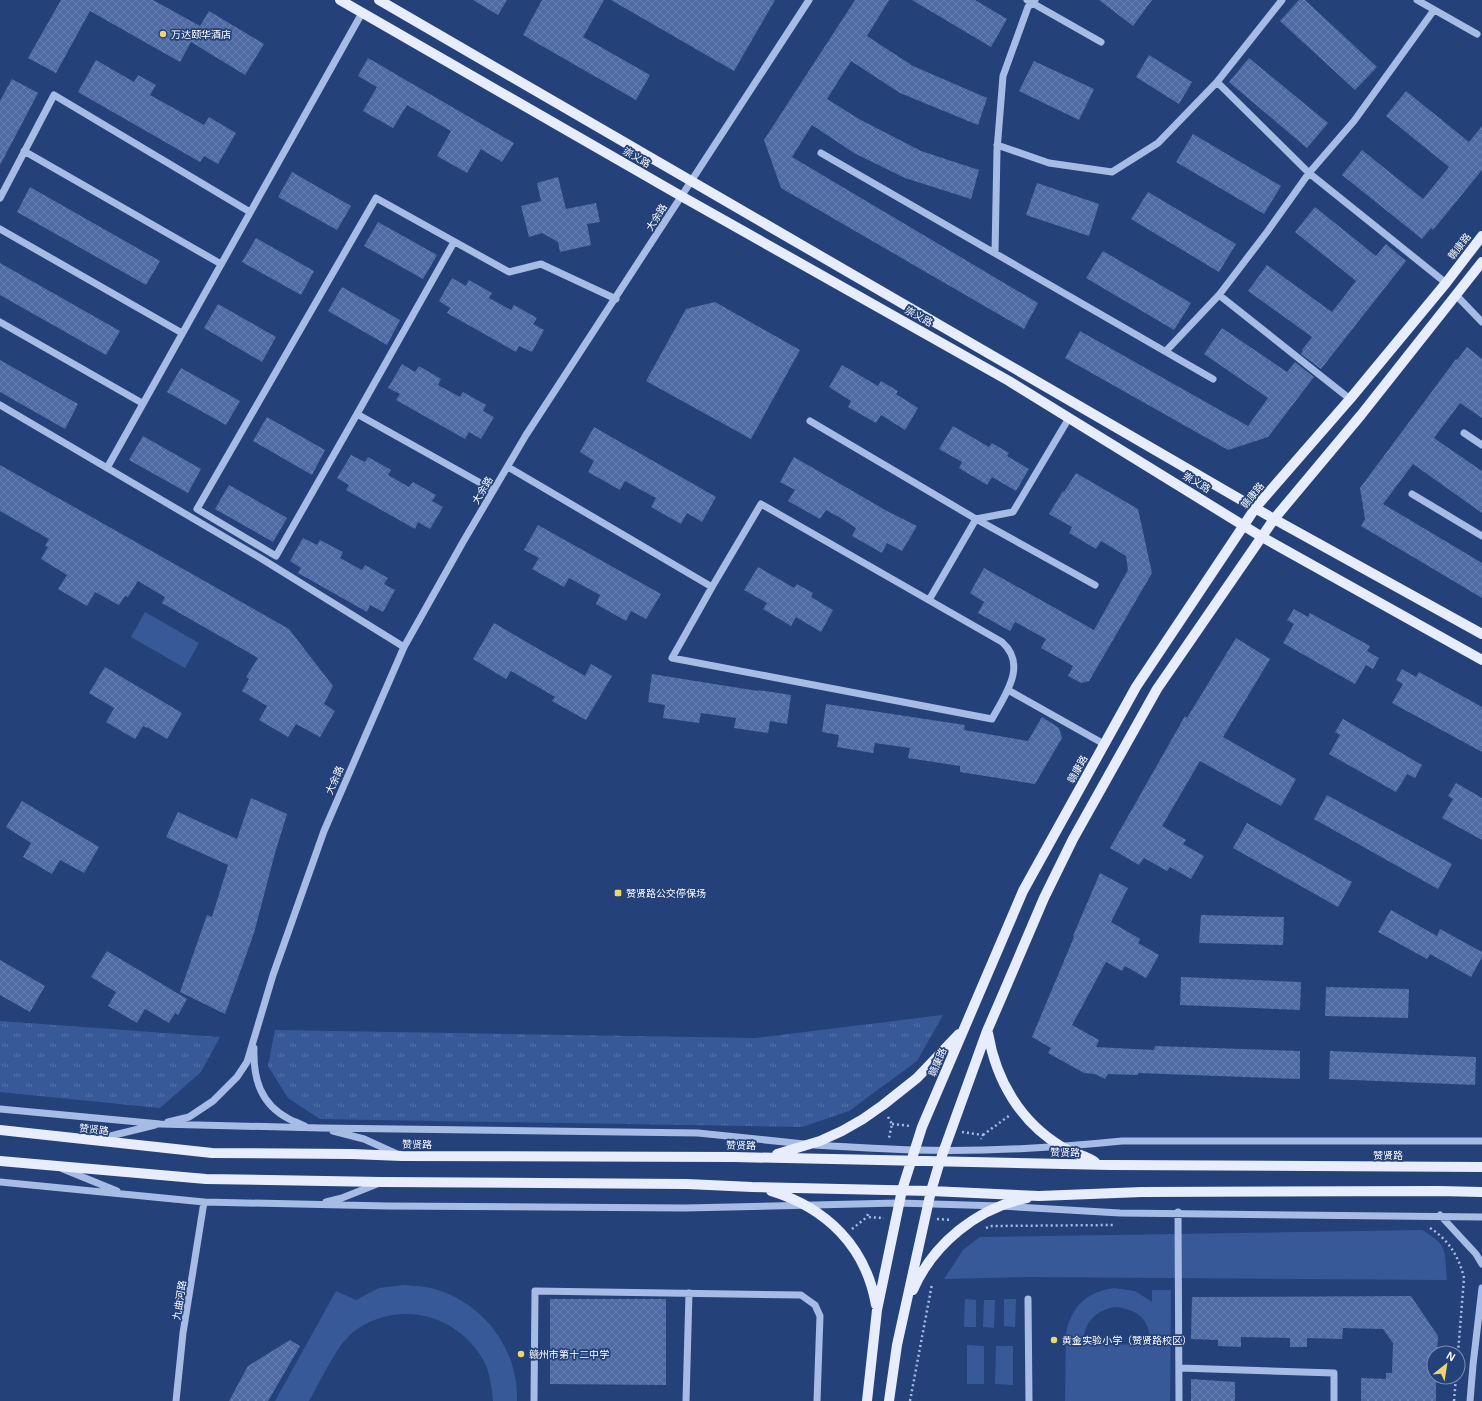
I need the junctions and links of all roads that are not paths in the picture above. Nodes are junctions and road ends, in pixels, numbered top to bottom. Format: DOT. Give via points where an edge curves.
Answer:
graph roads {
  1 [pos="340,0"];
  2 [pos="380,0"];
  3 [pos="809,0"];
  4 [pos="1282,0"];
  5 [pos="1417,0"];
  6 [pos="1031,1"];
  7 [pos="1434,10"];
  8 [pos="362,13"];
  9 [pos="1477,34"];
  10 [pos="1101,42"];
  11 [pos="1217,82"];
  12 [pos="997,145"];
  13 [pos="24,151"];
  14 [pos="821,153"];
  15 [pos="1309,173"];
  16 [pos="691,180"];
  17 [pos="681,196"];
  18 [pos="0,198"];
  19 [pos="250,212"];
  20 [pos="0,229"];
  21 [pos="1482,236"];
  22 [pos="454,242"];
  23 [pos="995,253"];
  24 [pos="1482,262"];
  25 [pos="221,264"];
  26 [pos="1446,283"];
  27 [pos="1219,295"];
  28 [pos="1456,296"];
  29 [pos="616,299"];
  30 [pos="0,322"];
  31 [pos="1482,322"];
  32 [pos="182,333"];
  33 [pos="1166,352"];
  34 [pos="1213,379"];
  35 [pos="1350,399"];
  36 [pos="142,403"];
  37 [pos="0,405"];
  38 [pos="357,414"];
  39 [pos="1069,418"];
  40 [pos="810,421"];
  41 [pos="1464,433"];
  42 [pos="1482,445"];
  43 [pos="508,466"];
  44 [pos="107,468"];
  45 [pos="493,490"];
  46 [pos="1412,494"];
  47 [pos="1256,507"];
  48 [pos="1274,519"];
  49 [pos="976,520"];
  50 [pos="1244,525"];
  51 [pos="1262,536"];
  52 [pos="1482,536"];
  53 [pos="1095,585"];
  54 [pos="712,587"];
  55 [pos="929,600"];
  56 [pos="1481,632"];
  57 [pos="404,647"];
  58 [pos="1482,660"];
  59 [pos="1008,690"];
  60 [pos="1104,744"];
  61 [pos="964,1028"];
  62 [pos="987,1031"];
  63 [pos="255,1034"];
  64 [pos="0,1109"];
  65 [pos="160,1124"];
  66 [pos="308,1128"];
  67 [pos="320,1128"];
  68 [pos="0,1130"];
  69 [pos="91,1140"];
  70 [pos="1482,1141"];
  71 [pos="810,1144"];
  72 [pos="1062,1147"];
  73 [pos="915,1150"];
  74 [pos="944,1150"];
  75 [pos="402,1156"];
  76 [pos="734,1156"];
  77 [pos="911,1160"];
  78 [pos="0,1161"];
  79 [pos="940,1161"];
  80 [pos="1111,1165"];
  81 [pos="58,1167"];
  82 [pos="1482,1168"];
  83 [pos="0,1182"];
  84 [pos="382,1182"];
  85 [pos="752,1187"];
  86 [pos="902,1190"];
  87 [pos="931,1191"];
  88 [pos="1482,1192"];
  89 [pos="126,1194"];
  90 [pos="1039,1196"];
  91 [pos="204,1202"];
  92 [pos="898,1203"];
  93 [pos="928,1203"];
  94 [pos="319,1204"];
  95 [pos="806,1205"];
  96 [pos="1001,1206"];
  97 [pos="1178,1212"];
  98 [pos="1440,1215"];
  99 [pos="1482,1217"];
  100 [pos="1482,1264"];
  101 [pos="1482,1288"];
  102 [pos="689,1293"];
  103 [pos="1028,1299"];
  104 [pos="877,1310"];
  105 [pos="904,1314"];
  106 [pos="1180,1368"];
  107 [pos="176,1401"];
  108 [pos="534,1401"];
  109 [pos="686,1401"];
  110 [pos="817,1401"];
  111 [pos="867,1401"];
  112 [pos="889,1401"];
  113 [pos="1029,1401"];
  114 [pos="1179,1401"];
  115 [pos="1334,1401"];
  116 [pos="1470,1401"];
  1 -- 8 [label="main road, 崇义路"];
  2 -- 16 [label="main road, 崇义路"];
  3 -- 16 [label="street, 大余路"];
  4 -- 11 [label="street"];
  5 -- 7 [label="street"];
  6 -- 10 [label="street"];
  6 -- 12 [label="street" via="1003,76"];
  7 -- 9 [label="street"];
  7 -- 15 [label="street" via="1354,121"];
  8 -- 17 [label="main road, 崇义路"];
  8 -- 19 [label="street"];
  11 -- 12 [label="street" via="1158,143 1112,172 1049,162"];
  11 -- 15 [label="street"];
  12 -- 23 [label="street"];
  13 -- 18 [label="street"];
  13 -- 19 [label="street" via="54,95"];
  13 -- 25 [label="street"];
  14 -- 23 [label="street"];
  15 -- 26 [label="street"];
  15 -- 27 [label="street"];
  16 -- 17 [label="street, 大余路"];
  16 -- 47 [label="main road, 崇义路"];
  17 -- 29 [label="street, 大余路"];
  17 -- 39 [label="main road, 崇义路" via="1009,381"];
  19 -- 25 [label="street"];
  20 -- 32 [label="street"];
  21 -- 26 [label="main road, 赣康路"];
  22 -- 29 [label="street" via="509,272 541,264"];
  22 -- 38 [label="street"];
  22 -- 38 [label="street" via="376,198 197,509 276,556"];
  23 -- 33 [label="street"];
  24 -- 28 [label="main road"];
  25 -- 32 [label="street"];
  26 -- 35 [label="main road, 赣康路"];
  27 -- 33 [label="street"];
  27 -- 35 [label="street"];
  28 -- 31 [label="street"];
  28 -- 48 [label="main road"];
  29 -- 43 [label="street, 大余路"];
  30 -- 36 [label="street"];
  32 -- 36 [label="street"];
  33 -- 34 [label="street"];
  35 -- 47 [label="main road, 赣康路"];
  36 -- 44 [label="street"];
  37 -- 44 [label="street"];
  38 -- 45 [label="street"];
  39 -- 49 [label="street" via="1013,512"];
  39 -- 50 [label="main road, 崇义路"];
  40 -- 49 [label="street"];
  41 -- 42 [label="street"];
  43 -- 45 [label="street, 大余路"];
  43 -- 54 [label="street"];
  44 -- 57 [label="street" via="262,559"];
  45 -- 57 [label="street, 大余路"];
  46 -- 52 [label="street"];
  47 -- 48 [label="main road, 崇义路"];
  47 -- 50 [label="main road, 赣康路"];
  48 -- 51 [label="main road"];
  48 -- 56 [label="main road, 崇义路"];
  49 -- 53 [label="street"];
  49 -- 55 [label="street"];
  50 -- 51 [label="main road, 崇义路"];
  50 -- 60 [label="main road, 赣康路" via="1136,687"];
  51 -- 58 [label="main road, 崇义路"];
  51 -- 62 [label="main road" via="1157,689 1072,839"];
  54 -- 55 [label="street" via="761,504"];
  54 -- 59 [label="street" via="672,658 992,719"];
  55 -- 59 [label="street" via="1007,647 1014,666 1013,680"];
  57 -- 63 [label="street, 大余路" via="324,831 272,975"];
  59 -- 60 [label="street"];
  60 -- 61 [label="main road, 赣康路" via="1023,891"];
  61 -- 71 [label="main road" via="917,1078 884,1105 842,1131"];
  61 -- 73 [label="main road, 赣康路"];
  62 -- 72 [label="main road" via="990,1049 1003,1084 1019,1109 1036,1127"];
  62 -- 74 [label="main road"];
  63 -- 65 [label="street" via="247,1062 224,1091 189,1117"];
  63 -- 66 [label="street" via="254,1068 265,1098 280,1114"];
  64 -- 65 [label="street"];
  65 -- 66 [label="street"];
  65 -- 69 [label="street"];
  66 -- 67 [label="street"];
  67 -- 71 [label="street" via="698,1133"];
  67 -- 75 [label="street" via="364,1139"];
  68 -- 69 [label="main road, 赞贤路"];
  69 -- 75 [label="main road, 赞贤路" via="212,1154"];
  70 -- 72 [label="street" via="1122,1141"];
  71 -- 73 [label="street"];
  71 -- 76 [label="main road" via="773,1155"];
  72 -- 74 [label="street"];
  72 -- 80 [label="main road" via="1094,1162"];
  73 -- 74 [label="street"];
  73 -- 77 [label="main road, 赣康路"];
  74 -- 79 [label="main road"];
  75 -- 76 [label="main road, 赞贤路"];
  76 -- 77 [label="main road, 赞贤路"];
  77 -- 79 [label="main road, 赞贤路"];
  77 -- 86 [label="main road, 赣康路"];
  78 -- 81 [label="main road"];
  79 -- 80 [label="main road, 赞贤路"];
  79 -- 87 [label="main road"];
  80 -- 82 [label="main road, 赞贤路"];
  81 -- 84 [label="main road" via="206,1179"];
  81 -- 89 [label="street"];
  83 -- 89 [label="street"];
  84 -- 85 [label="main road" via="687,1184"];
  84 -- 94 [label="street"];
  85 -- 86 [label="main road"];
  85 -- 95 [label="main road" via="785,1195"];
  86 -- 87 [label="main road"];
  86 -- 92 [label="main road, 赣康路"];
  87 -- 90 [label="main road"];
  87 -- 93 [label="main road"];
  88 -- 90 [label="main road" via="1150,1192"];
  89 -- 91 [label="street"];
  90 -- 96 [label="main road"];
  91 -- 94 [label="street"];
  91 -- 107 [label="street, 九曲河路" via="183,1333"];
  92 -- 93 [label="street"];
  92 -- 95 [label="street"];
  92 -- 104 [label="main road, 赣康路"];
  93 -- 96 [label="street"];
  93 -- 105 [label="main road"];
  94 -- 95 [label="street" via="669,1208"];
  95 -- 104 [label="main road" via="829,1221 852,1246 869,1276"];
  96 -- 97 [label="street" via="1120,1213"];
  96 -- 105 [label="main road" via="959,1230 934,1254 916,1283"];
  97 -- 98 [label="street"];
  97 -- 106 [label="street"];
  98 -- 99 [label="street"];
  98 -- 100 [label="street"];
  101 -- 116 [label="street"];
  102 -- 108 [label="street" via="535,1291"];
  102 -- 109 [label="street"];
  102 -- 110 [label="street" via="801,1295 815,1305 820,1316"];
  103 -- 113 [label="street"];
  104 -- 111 [label="main road, 赣康路"];
  105 -- 112 [label="main road"];
  106 -- 114 [label="street"];
  106 -- 115 [label="street" via="1334,1373"];
}
